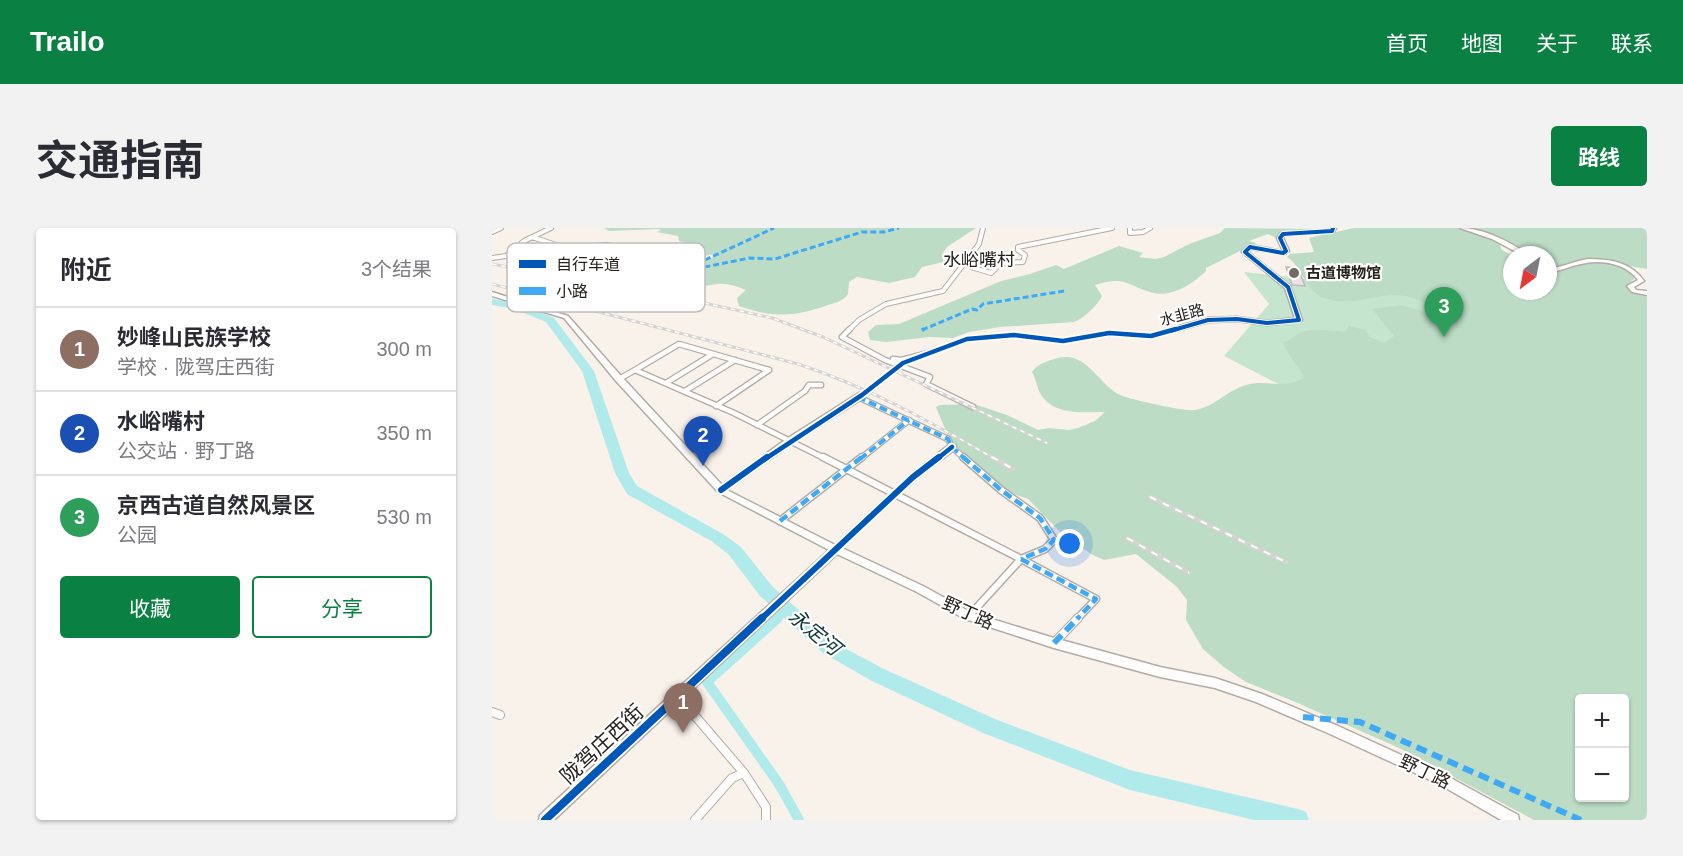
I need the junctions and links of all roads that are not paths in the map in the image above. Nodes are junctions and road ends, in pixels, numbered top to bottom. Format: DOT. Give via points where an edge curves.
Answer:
graph roads {
  1 [pos="501,228"];
  2 [pos="551,228"];
  3 [pos="983,228"];
  4 [pos="1112,228"];
  5 [pos="1130,228"];
  6 [pos="1150,228"];
  7 [pos="1333,228"];
  8 [pos="1463,228"];
  9 [pos="492,232"];
  10 [pos="532,237"];
  11 [pos="519,243"];
  12 [pos="550,243"];
  13 [pos="1509,246"];
  14 [pos="507,255"];
  15 [pos="492,258"];
  16 [pos="966,262"];
  17 [pos="1557,268"];
  18 [pos="1647,293"];
  19 [pos="492,294"];
  20 [pos="507,299"];
  21 [pos="550,312"];
  22 [pos="932,352"];
  23 [pos="713,354"];
  24 [pos="875,354"];
  25 [pos="735,360"];
  26 [pos="903,363"];
  27 [pos="635,370"];
  28 [pos="619,380"];
  29 [pos="666,383"];
  30 [pos="821,385"];
  31 [pos="685,391"];
  32 [pos="860,396"];
  33 [pos="716,406"];
  34 [pos="974,407"];
  35 [pos="909,420"];
  36 [pos="757,425"];
  37 [pos="791,440"];
  38 [pos="952,447"];
  39 [pos="845,469"];
  40 [pos="721,490"];
  41 [pos="895,494"];
  42 [pos="780,521"];
  43 [pos="835,552"];
  44 [pos="1021,559"];
  45 [pos="969,616"];
  46 [pos="1054,643"];
  47 [pos="677,696"];
  48 [pos="744,773"];
  49 [pos="545,820"];
  50 [pos="695,820"];
  51 [pos="766,820"];
  52 [pos="1513,820"];
  1 -- 9 [label="street"];
  2 -- 10 [label="street"];
  3 -- 16 [label="street" via="980,244"];
  4 -- 16 [label="street" via="1018,247 1025,255 1023,262 1001,263 991,273"];
  5 -- 6 [label="street" via="1134,234"];
  7 -- 22 [label="street, 水韭路" via="1320,233 1283,234 1280,238 1286,251 1282,253 1250,247 1245,252 1288,287 1299,320 1208,320 1151,336 1109,333 1063,341 1014,335 967,339"];
  8 -- 13 [label="street"];
  10 -- 11 [label="street"];
  10 -- 12 [label="street"];
  14 -- 15 [label="street"];
  16 -- 24 [label="street" via="943,291 886,304 842,336"];
  17 -- 18 [label="street" via="1590,261 1617,264 1639,277 1641,281 1630,286 1634,291"];
  19 -- 20 [label="street, 野丁路"];
  21 -- 28 [label="street, 野丁路" via="566,317"];
  22 -- 24 [label="street" via="898,361"];
  22 -- 26 [label="street, 水韭路"];
  23 -- 25 [label="street"];
  23 -- 27 [label="street" via="679,344"];
  23 -- 29 [label="street"];
  24 -- 34 [label="street" via="930,377 926,384"];
  25 -- 31 [label="street"];
  25 -- 33 [label="street" via="769,370"];
  27 -- 28 [label="street"];
  27 -- 29 [label="street"];
  28 -- 40 [label="street, 野丁路"];
  29 -- 31 [label="street"];
  30 -- 36 [label="street" via="808,385"];
  31 -- 33 [label="street"];
  32 -- 35 [label="street"];
  32 -- 37 [label="street"];
  33 -- 36 [label="street"];
  35 -- 38 [label="street" via="948,439"];
  35 -- 39 [label="street"];
  36 -- 37 [label="street"];
  37 -- 39 [label="street"];
  37 -- 40 [label="street"];
  38 -- 41 [label="street, 陇驾庄西街"];
  38 -- 44 [label="street" via="1040,518 1054,540 1045,549"];
  39 -- 41 [label="street"];
  39 -- 42 [label="street"];
  40 -- 42 [label="street, 野丁路"];
  41 -- 43 [label="street, 陇驾庄西街"];
  41 -- 44 [label="street"];
  42 -- 43 [label="street, 野丁路"];
  43 -- 45 [label="street, 野丁路"];
  43 -- 47 [label="street, 陇驾庄西街"];
  44 -- 45 [label="street"];
  44 -- 46 [label="street" via="1096,599"];
  45 -- 46 [label="street, 野丁路"];
  46 -- 52 [label="street, 野丁路" via="1215,683 1258,698 1443,780"];
  47 -- 48 [label="street"];
  47 -- 49 [label="street, 陇驾庄西街"];
  48 -- 50 [label="street" via="732,778"];
  48 -- 51 [label="street" via="766,807"];
}
